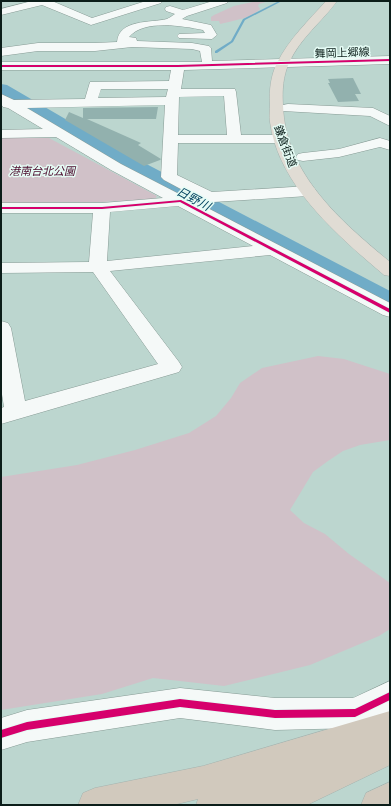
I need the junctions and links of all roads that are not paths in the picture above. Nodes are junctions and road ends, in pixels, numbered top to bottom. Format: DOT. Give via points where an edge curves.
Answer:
graph roads {
  1 [pos="44,1"];
  2 [pos="132,1"];
  3 [pos="223,1"];
  4 [pos="332,1"];
  5 [pos="342,1"];
  6 [pos="151,3"];
  7 [pos="2,11"];
  8 [pos="180,18"];
  9 [pos="138,41"];
  10 [pos="1,52"];
  11 [pos="390,56"];
  12 [pos="207,60"];
  13 [pos="390,60"];
  14 [pos="1,61"];
  15 [pos="290,61"];
  16 [pos="1,66"];
  17 [pos="178,66"];
  18 [pos="173,93"];
  19 [pos="8,100"];
  20 [pos="288,108"];
  21 [pos="390,122"];
  22 [pos="59,133"];
  23 [pos="1,134"];
  24 [pos="171,139"];
  25 [pos="234,139"];
  26 [pos="281,139"];
  27 [pos="390,146"];
  28 [pos="303,157"];
  29 [pos="308,191"];
  30 [pos="208,197"];
  31 [pos="181,201"];
  32 [pos="1,208"];
  33 [pos="102,208"];
  34 [pos="274,250"];
  35 [pos="390,256"];
  36 [pos="98,267"];
  37 [pos="1,268"];
  38 [pos="390,271"];
  39 [pos="390,311"];
  40 [pos="1,328"];
  41 [pos="9,414"];
  42 [pos="390,696"];
  43 [pos="390,727"];
  44 [pos="1,734"];
  45 [pos="390,738"];
  46 [pos="390,748"];
  47 [pos="390,799"];
  48 [pos="95,805"];
  49 [pos="213,805"];
  50 [pos="272,805"];
  51 [pos="378,805"];
  1 -- 6 [label="street" via="90,22"];
  1 -- 7 [label="street"];
  2 -- 6 [label="street"];
  3 -- 8 [label="street"];
  4 -- 15 [label="main road, 鎌倉街道" via="290,51"];
  5 -- 15 [label="main road, 鎌倉街道"];
  6 -- 8 [label="street"];
  8 -- 9 [label="street" via="147,24 126,32 122,41"];
  8 -- 9 [label="street" via="208,27 211,35 164,36"];
  9 -- 10 [label="street" via="95,47 38,47"];
  9 -- 12 [label="street" via="205,48"];
  11 -- 15 [label="street, 舞岡上郷線"];
  12 -- 14 [label="street"];
  12 -- 15 [label="street"];
  13 -- 15 [label="street, 舞岡上郷線"];
  15 -- 17 [label="street"];
  15 -- 20 [label="main road, 鎌倉街道"];
  15 -- 26 [label="main road, 鎌倉街道" via="277,87 276,120"];
  16 -- 17 [label="street"];
  17 -- 18 [label="street"];
  18 -- 19 [label="street" via="91,102 36,103"];
  18 -- 24 [label="street"];
  18 -- 25 [label="street" via="230,92"];
  19 -- 22 [label="street"];
  20 -- 21 [label="street" via="373,112"];
  20 -- 28 [label="main road, 鎌倉街道" via="294,139"];
  22 -- 23 [label="street"];
  22 -- 31 [label="street"];
  24 -- 25 [label="street"];
  24 -- 30 [label="street" via="169,177"];
  25 -- 26 [label="street"];
  26 -- 29 [label="main road, 鎌倉街道" via="294,169"];
  27 -- 28 [label="street" via="380,142 339,153"];
  28 -- 35 [label="main road, 鎌倉街道" via="309,170 336,205"];
  29 -- 30 [label="street"];
  29 -- 38 [label="main road, 鎌倉街道" via="342,230"];
  30 -- 31 [label="street"];
  31 -- 33 [label="street"];
  31 -- 34 [label="street"];
  32 -- 33 [label="street"];
  33 -- 36 [label="street"];
  34 -- 36 [label="street"];
  34 -- 39 [label="street"];
  36 -- 37 [label="street"];
  36 -- 41 [label="street" via="172,367"];
  40 -- 41 [label="street"];
  42 -- 44 [label="street" via="355,713 275,714 180,703 27,726"];
  43 -- 48 [label="highway" via="203,782"];
  45 -- 49 [label="highway" via="331,756"];
  46 -- 50 [label="highway"];
  47 -- 51 [label="highway"];
}
